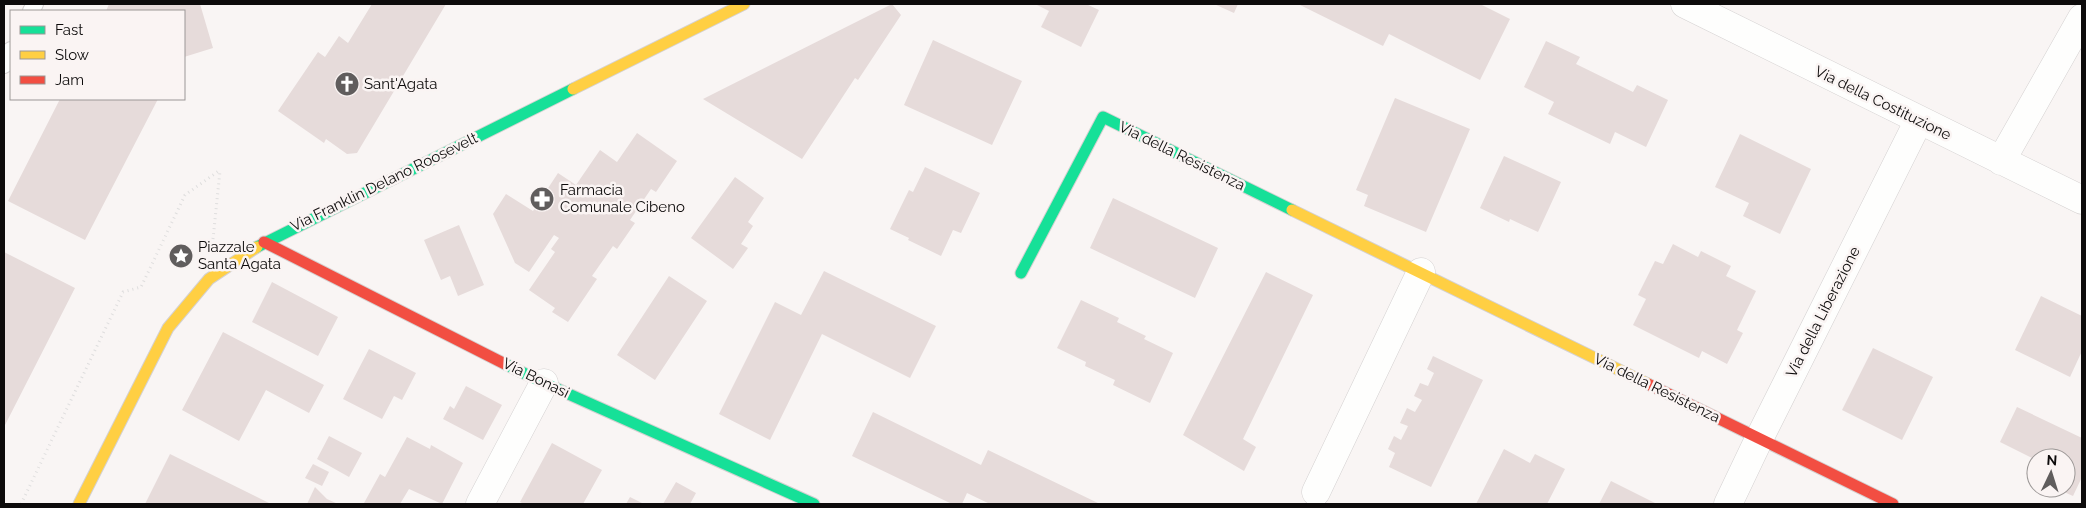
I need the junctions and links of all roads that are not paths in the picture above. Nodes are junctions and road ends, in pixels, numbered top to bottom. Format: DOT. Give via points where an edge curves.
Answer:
graph roads {
  1 [pos="744,4"];
  2 [pos="1686,4"];
  3 [pos="2082,18"];
  4 [pos="10,52"];
  5 [pos="4,65"];
  6 [pos="1919,120"];
  7 [pos="2001,161"];
  8 [pos="2082,200"];
  9 [pos="264,242"];
  10 [pos="1421,272"];
  11 [pos="1021,273"];
  12 [pos="544,383"];
  13 [pos="1759,439"];
  14 [pos="1316,492"];
  15 [pos="79,504"];
  16 [pos="480,504"];
  17 [pos="814,504"];
  18 [pos="1728,504"];
  19 [pos="1893,504"];
  1 -- 9 [label="street, Via Franklin Delano Roosevelt"];
  2 -- 6 [label="street, Via della Costituzione"];
  3 -- 7 [label="street"];
  4 -- 5 [label="lane"];
  6 -- 7 [label="street, Via della Costituzione"];
  6 -- 13 [label="street, Via della Liberazione"];
  7 -- 8 [label="street, Via della Costituzione"];
  9 -- 12 [label="street, Via Bonasi"];
  9 -- 15 [label="street, Via Franklin Delano Roosevelt" via="209,279 168,328"];
  10 -- 11 [label="street, Via della Resistenza" via="1103,117"];
  10 -- 13 [label="street, Via della Resistenza"];
  10 -- 14 [label="street"];
  12 -- 16 [label="street"];
  12 -- 17 [label="street, Via Bonasi"];
  13 -- 18 [label="street, Via della Liberazione"];
  13 -- 19 [label="street, Via della Resistenza"];
}
